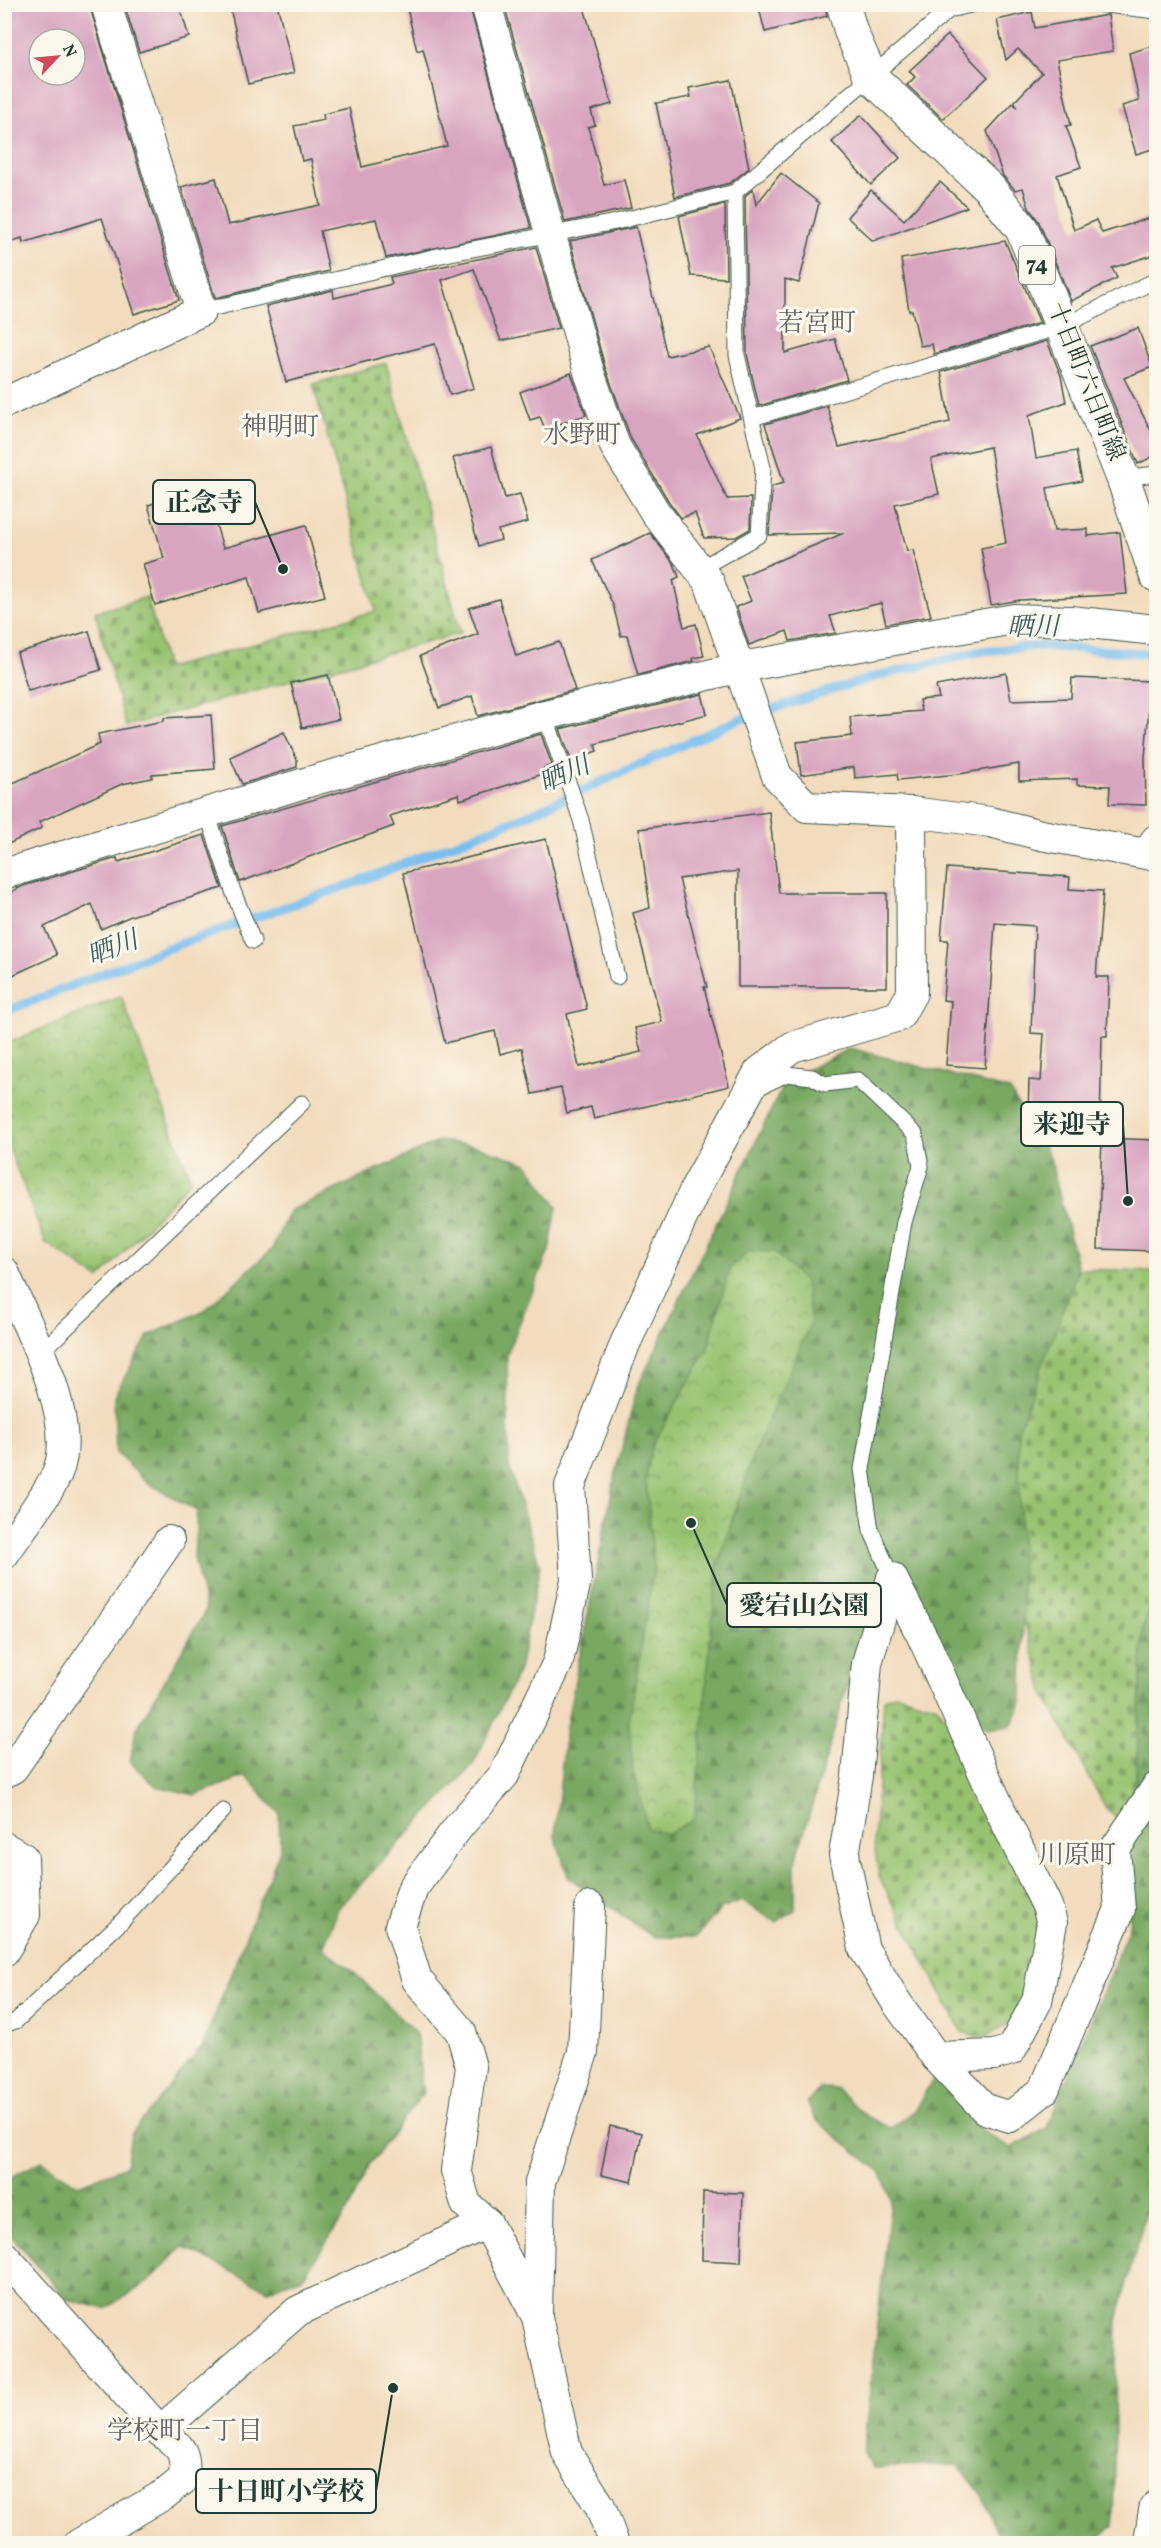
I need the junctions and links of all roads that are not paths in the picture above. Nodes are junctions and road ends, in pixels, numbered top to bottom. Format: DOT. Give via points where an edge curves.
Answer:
graph roads {
  1 [pos="106,4"];
  2 [pos="486,4"];
  3 [pos="843,4"];
  4 [pos="975,4"];
  5 [pos="1107,5"];
  6 [pos="1156,11"];
  7 [pos="871,77"];
  8 [pos="735,192"];
  9 [pos="550,234"];
  10 [pos="1156,280"];
  11 [pos="201,311"];
  12 [pos="1063,326"];
  13 [pos="4,403"];
  14 [pos="752,418"];
  15 [pos="1156,474"];
  16 [pos="1123,478"];
  17 [pos="701,568"];
  18 [pos="1156,575"];
  19 [pos="1156,630"];
  20 [pos="745,680"];
  21 [pos="545,715"];
  22 [pos="911,812"];
  23 [pos="207,813"];
  24 [pos="1153,851"];
  25 [pos="4,874"];
  26 [pos="253,941"];
  27 [pos="617,977"];
  28 [pos="748,1092"];
  29 [pos="302,1103"];
  30 [pos="4,1272"];
  31 [pos="39,1354"];
  32 [pos="169,1541"];
  33 [pos="4,1554"];
  34 [pos="892,1578"];
  35 [pos="4,1773"];
  36 [pos="1156,1788"];
  37 [pos="223,1811"];
  38 [pos="4,1847"];
  39 [pos="590,1907"];
  40 [pos="4,1951"];
  41 [pos="4,2025"];
  42 [pos="936,2056"];
  43 [pos="488,2223"];
  44 [pos="4,2256"];
  45 [pos="537,2317"];
  46 [pos="160,2432"];
  47 [pos="1156,2508"];
  48 [pos="79,2544"];
  49 [pos="614,2544"];
  50 [pos="1150,2544"];
  1 -- 11 [label="street"];
  2 -- 9 [label="street"];
  3 -- 7 [label="main road, 十日町六日町線 / 74"];
  4 -- 7 [label="lane" via="949,10"];
  5 -- 6 [label="lane"];
  7 -- 8 [label="lane"];
  7 -- 12 [label="main road, 十日町六日町線 / 74" via="989,188 1022,229"];
  8 -- 9 [label="lane"];
  8 -- 14 [label="lane" via="737,356"];
  9 -- 11 [label="lane"];
  9 -- 17 [label="street" via="589,372 615,446 655,512"];
  10 -- 12 [label="lane"];
  11 -- 13 [label="street"];
  12 -- 14 [label="lane"];
  12 -- 16 [label="main road, 十日町六日町線 / 74"];
  14 -- 17 [label="lane" via="763,468 759,535"];
  15 -- 16 [label="lane"];
  16 -- 18 [label="main road, 十日町六日町線 / 74"];
  17 -- 20 [label="street"];
  19 -- 20 [label="street" via="1014,619"];
  20 -- 21 [label="street"];
  20 -- 22 [label="street" via="777,776 807,807"];
  21 -- 23 [label="street"];
  21 -- 27 [label="lane" via="581,820"];
  22 -- 24 [label="street"];
  22 -- 28 [label="street" via="912,993 898,1016 792,1047 759,1071"];
  23 -- 25 [label="street"];
  23 -- 26 [label="lane"];
  28 -- 34 [label="lane" via="787,1074 812,1077 825,1084 858,1080 915,1134 921,1166 904,1222 862,1469 871,1530"];
  28 -- 43 [label="street" via="697,1185 625,1344 570,1486 576,1580 558,1662 504,1775 459,1826 413,1888 400,1926 417,1980 461,2031 471,2067 456,2170 466,2204"];
  29 -- 31 [label="lane"];
  30 -- 31 [label="street"];
  31 -- 33 [label="street" via="58,1401 65,1444 59,1471"];
  32 -- 35 [label="street" via="13,1768"];
  34 -- 42 [label="street" via="867,1663 857,1776 844,1855 864,1949"];
  34 -- 42 [label="street" via="925,1642 1052,1923 1037,2001 1011,2050 994,2055"];
  36 -- 42 [label="street" via="1115,1849 1120,1909 1044,2090 1010,2117 985,2109"];
  37 -- 41 [label="lane" via="122,1922 16,2021"];
  38 -- 40 [label="street" via="23,1858 25,1915"];
  39 -- 45 [label="street" via="583,2052 540,2182"];
  43 -- 45 [label="street"];
  43 -- 46 [label="street" via="298,2312"];
  44 -- 46 [label="street"];
  45 -- 49 [label="street" via="567,2453 600,2506"];
  46 -- 48 [label="street" via="178,2445 185,2457 184,2479"];
  47 -- 50 [label="main road"];
}
